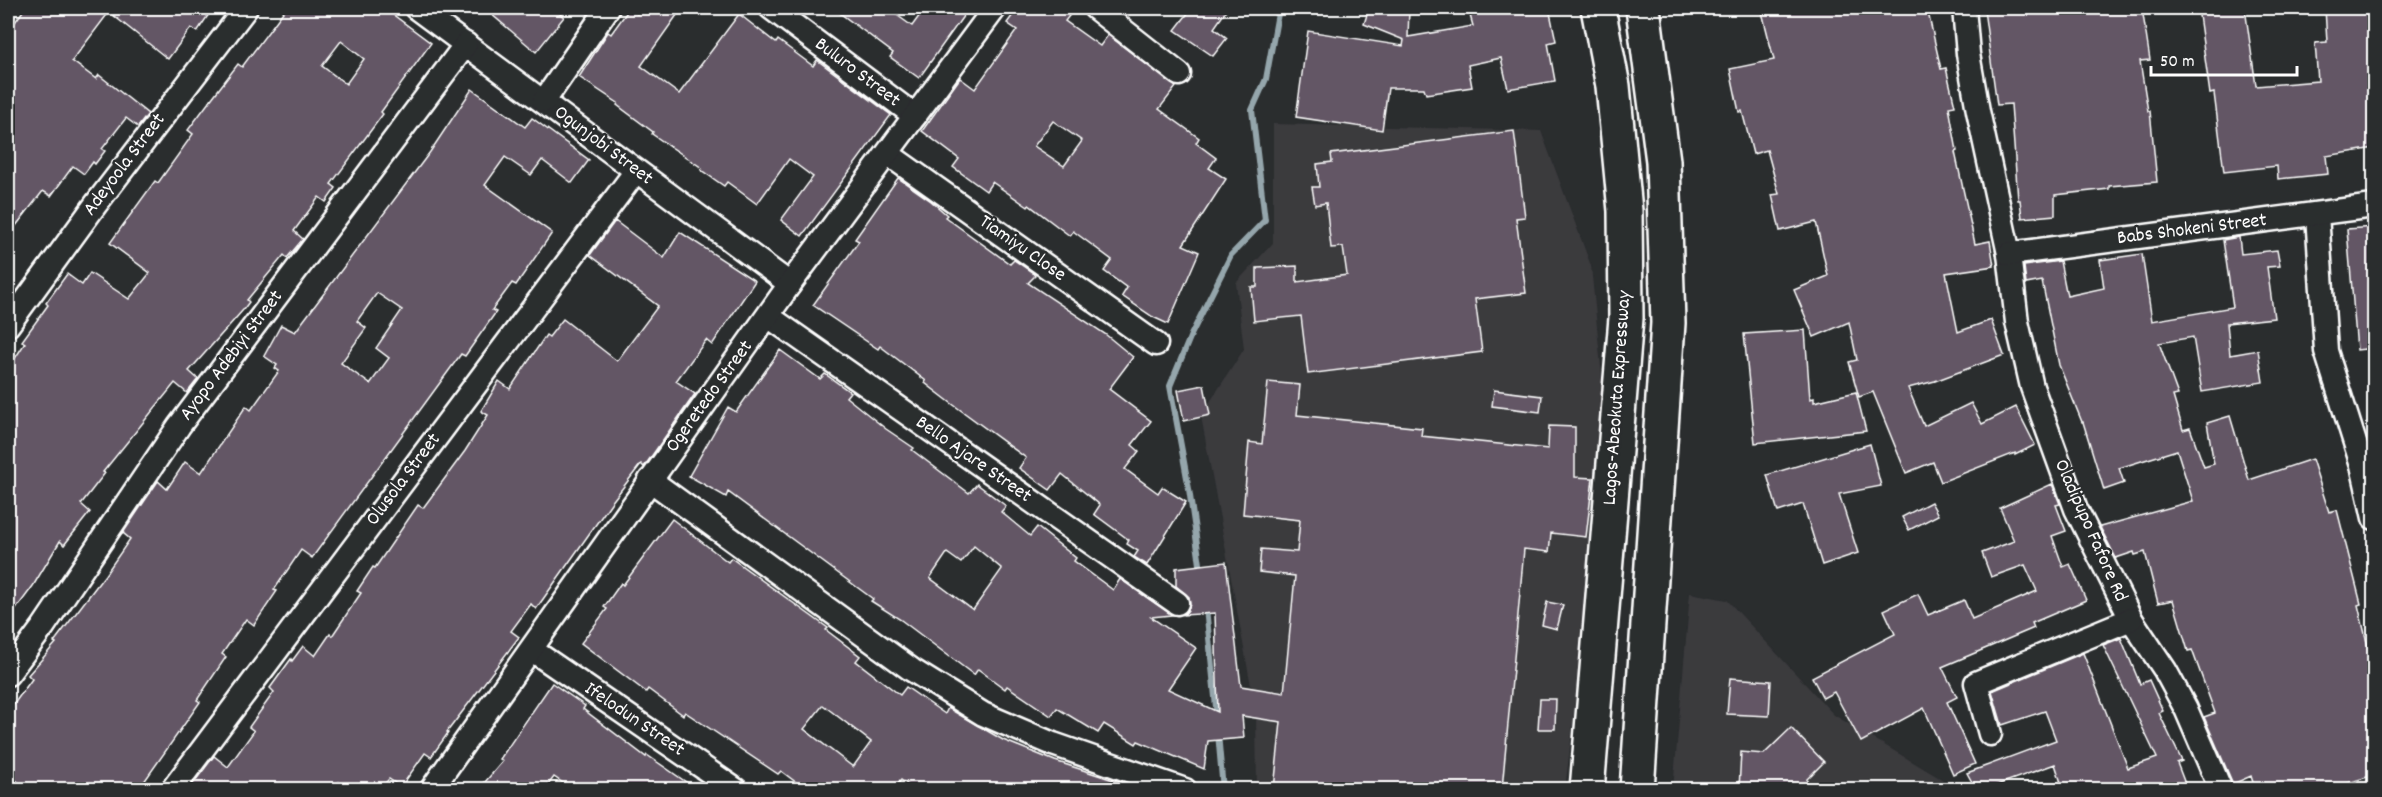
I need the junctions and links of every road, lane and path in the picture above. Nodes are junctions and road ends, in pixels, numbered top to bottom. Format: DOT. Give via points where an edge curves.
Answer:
graph roads {
  1 [pos="246,8"];
  2 [pos="416,8"];
  3 [pos="608,8"];
  4 [pos="771,8"];
  5 [pos="995,8"];
  6 [pos="1095,8"];
  7 [pos="1598,8"];
  8 [pos="1643,8"];
  9 [pos="1964,8"];
  10 [pos="466,44"];
  11 [pos="1179,74"];
  12 [pos="544,101"];
  13 [pos="915,117"];
  14 [pos="888,154"];
  15 [pos="636,171"];
  16 [pos="2374,206"];
  17 [pos="2317,214"];
  18 [pos="2009,254"];
  19 [pos="790,285"];
  20 [pos="768,316"];
  21 [pos="8,325"];
  22 [pos="1156,344"];
  23 [pos="2368,465"];
  24 [pos="650,480"];
  25 [pos="2374,518"];
  26 [pos="1177,603"];
  27 [pos="2131,619"];
  28 [pos="532,650"];
  29 [pos="8,674"];
  30 [pos="1990,734"];
  31 [pos="172,789"];
  32 [pos="431,789"];
  33 [pos="736,789"];
  34 [pos="1185,789"];
  35 [pos="1587,789"];
  36 [pos="1637,789"];
  37 [pos="2221,789"];
  1 -- 21 [label="street, Adeyoola Street"];
  2 -- 10 [label="street, Ogunjobi Street"];
  3 -- 12 [label="street"];
  4 -- 13 [label="street, Buluro Street"];
  5 -- 13 [label="street, Ogeretedo Street"];
  6 -- 11 [label="street"];
  7 -- 35 [label="highway, Lagos-Abeokuta Expressway" via="1613,86 1622,177 1626,318"];
  8 -- 36 [label="highway" via="1663,160 1668,323"];
  9 -- 18 [label="street, Oladipupo Fafore Rd" via="1978,111"];
  10 -- 12 [label="street, Ogunjobi Street"];
  10 -- 29 [label="street, Ayopo Adebiyi Street" via="179,426"];
  12 -- 15 [label="street, Ogunjobi Street"];
  13 -- 14 [label="street, Ogeretedo Street"];
  14 -- 19 [label="street, Ogeretedo Street"];
  14 -- 22 [label="street, Tiamiyu Close"];
  15 -- 19 [label="street, Ogunjobi Street"];
  15 -- 31 [label="street, Olusola Street"];
  16 -- 17 [label="street, Babs Shokeni Street"];
  17 -- 18 [label="street, Babs Shokeni Street"];
  17 -- 23 [label="street" via="2326,351"];
  18 -- 27 [label="street, Oladipupo Fafore Rd" via="2017,322 2032,387 2076,509"];
  19 -- 20 [label="street, Ogeretedo Street"];
  20 -- 24 [label="street, Ogeretedo Street"];
  20 -- 26 [label="street, Bello Ajare Street"];
  23 -- 25 [label="street"];
  24 -- 28 [label="street, Ogeretedo Street"];
  24 -- 34 [label="street" via="912,669 983,714 1053,744"];
  27 -- 30 [label="street" via="1976,683"];
  27 -- 37 [label="street, Oladipupo Fafore Rd" via="2186,709"];
  28 -- 32 [label="street, Ogeretedo Street"];
  28 -- 33 [label="street, Ifelodun Street"];
}
